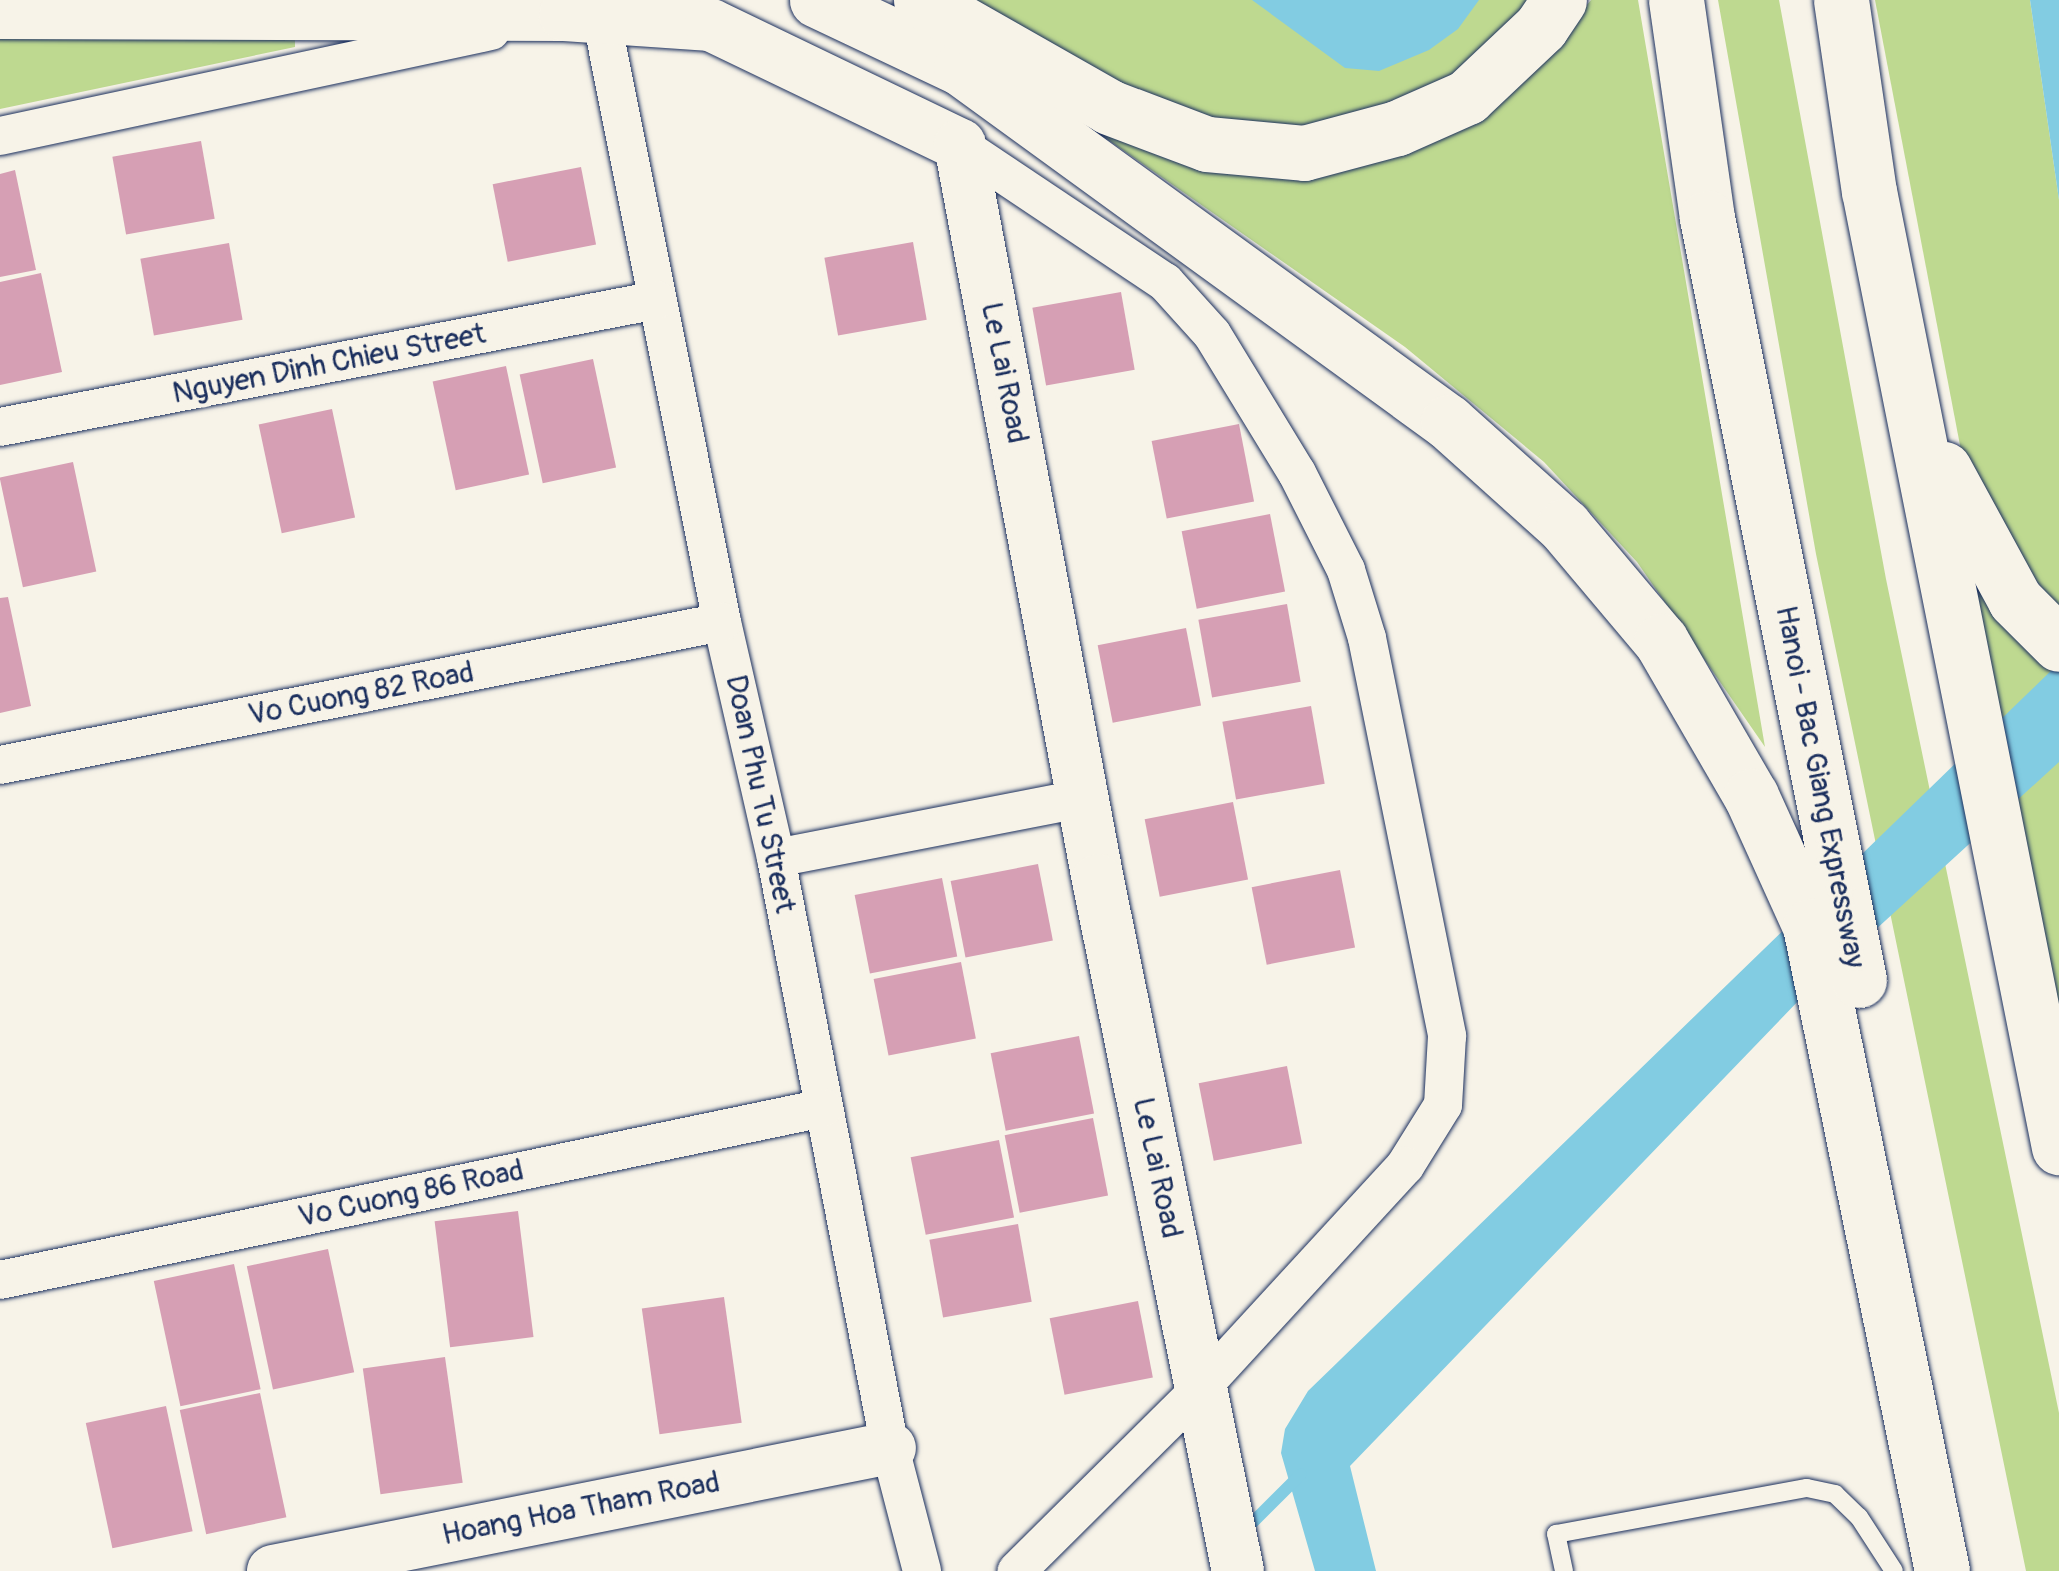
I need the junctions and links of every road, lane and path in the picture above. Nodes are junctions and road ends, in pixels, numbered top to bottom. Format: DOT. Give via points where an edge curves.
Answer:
graph roads {
  1 [pos="818,0"];
  2 [pos="921,0"];
  3 [pos="1558,0"];
  4 [pos="1676,0"];
  5 [pos="1841,0"];
  6 [pos="1861,0"];
  7 [pos="0,12"];
  8 [pos="583,15"];
  9 [pos="0,136"];
  10 [pos="960,145"];
  11 [pos="658,300"];
  12 [pos="0,427"];
  13 [pos="722,622"];
  14 [pos="2059,644"];
  15 [pos="0,765"];
  16 [pos="1085,798"];
  17 [pos="776,858"];
  18 [pos="823,1108"];
  19 [pos="2059,1147"];
  20 [pos="0,1280"];
  21 [pos="1201,1388"];
  22 [pos="890,1448"];
  23 [pos="273,1571"];
  24 [pos="922,1571"];
  25 [pos="1018,1571"];
  26 [pos="1238,1571"];
  27 [pos="1564,1571"];
  28 [pos="1894,1571"];
  29 [pos="1942,1571"];
  30 [pos="1978,1571"];
  1 -- 29 [label="highway" via="961,68 1448,422 1564,526 1660,641 1751,796 1810,926"];
  2 -- 3 [label="highway" via="1109,106 1207,144 1304,153 1397,128 1467,97 1541,27"];
  4 -- 30 [label="highway, Hanoi - Bac Giang Expressway" via="1707,218"];
  5 -- 19 [label="highway" via="1872,211"];
  6 -- 14 [label="highway" via="1945,470 2015,600"];
  7 -- 8 [label="street"];
  8 -- 9 [label="street"];
  8 -- 10 [label="street" via="711,24"];
  8 -- 11 [label="street, Doan Phu Tu Street"];
  10 -- 16 [label="street, Le Lai Road"];
  10 -- 21 [label="street" via="1166,282 1218,343 1296,473 1356,596 1445,1014 1448,1060 1436,1125"];
  11 -- 12 [label="street, Nguyen Dinh Chieu Street"];
  11 -- 13 [label="street, Doan Phu Tu Street"];
  13 -- 15 [label="street, Vo Cuong 82 Road"];
  13 -- 17 [label="street, Doan Phu Tu Street"];
  16 -- 17 [label="street"];
  16 -- 21 [label="street, Le Lai Road"];
  17 -- 18 [label="street, Doan Phu Tu Street"];
  18 -- 20 [label="street, Vo Cuong 86 Road"];
  18 -- 22 [label="street, Doan Phu Tu Street"];
  21 -- 25 [label="street"];
  21 -- 26 [label="street, Le Lai Road"];
  22 -- 23 [label="street, Hoang Hoa Tham Road"];
  22 -- 24 [label="street, Doan Phu Tu Street"];
  27 -- 28 [label="lane" via="1556,1534 1808,1488 1835,1494 1860,1516"];
}
